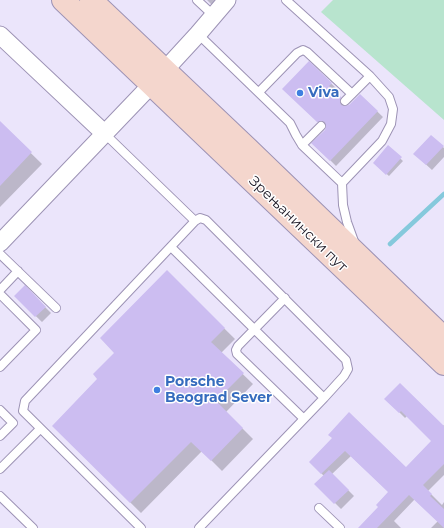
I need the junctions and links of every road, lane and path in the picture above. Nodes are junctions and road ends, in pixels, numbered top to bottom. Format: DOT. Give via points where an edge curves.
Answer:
graph roads {
  1 [pos="63,0"];
  2 [pos="91,0"];
  3 [pos="197,0"];
  4 [pos="227,0"];
  5 [pos="286,0"];
  6 [pos="214,15"];
  7 [pos="198,34"];
  8 [pos="0,36"];
  9 [pos="370,76"];
  10 [pos="158,77"];
  11 [pos="259,92"];
  12 [pos="352,94"];
  13 [pos="345,101"];
  14 [pos="321,126"];
  15 [pos="104,133"];
  16 [pos="302,145"];
  17 [pos="342,183"];
  18 [pos="195,221"];
  19 [pos="0,243"];
  20 [pos="171,247"];
  21 [pos="0,254"];
  22 [pos="361,258"];
  23 [pos="18,271"];
  24 [pos="0,290"];
  25 [pos="0,294"];
  26 [pos="285,298"];
  27 [pos="56,308"];
  28 [pos="254,329"];
  29 [pos="444,338"];
  30 [pos="444,364"];
  31 [pos="0,367"];
  32 [pos="324,398"];
  33 [pos="0,410"];
  34 [pos="304,418"];
  35 [pos="40,429"];
  36 [pos="0,436"];
  37 [pos="0,470"];
  38 [pos="0,496"];
  39 [pos="319,508"];
  40 [pos="33,528"];
  41 [pos="141,528"];
  42 [pos="199,528"];
  43 [pos="340,528"];
  1 -- 10 [label="main road, Зрењанински пут"];
  2 -- 10 [label="main road, Зрењанински пут"];
  3 -- 6 [label="lane"];
  4 -- 6 [label="street"];
  5 -- 9 [label="lane"];
  6 -- 7 [label="street"];
  7 -- 10 [label="street"];
  7 -- 11 [label="lane"];
  8 -- 15 [label="street"];
  9 -- 12 [label="lane"];
  9 -- 17 [label="lane" via="389,97 393,109 391,124 382,141"];
  10 -- 15 [label="street"];
  10 -- 22 [label="main road, Зрењанински пут" via="247,148"];
  10 -- 30 [label="main road, Зрењанински пут"];
  11 -- 12 [label="lane" via="303,50"];
  11 -- 16 [label="lane" via="290,123"];
  12 -- 13 [label="lane"];
  14 -- 16 [label="lane"];
  15 -- 18 [label="lane"];
  15 -- 19 [label="street"];
  16 -- 17 [label="lane"];
  17 -- 22 [label="lane" via="343,205"];
  18 -- 20 [label="lane"];
  18 -- 26 [label="lane" via="200,218 206,220"];
  20 -- 28 [label="lane"];
  20 -- 35 [label="lane" via="25,401 22,411"];
  21 -- 23 [label="lane"];
  22 -- 29 [label="main road, Зрењанински пут"];
  23 -- 24 [label="lane"];
  23 -- 27 [label="lane"];
  25 -- 31 [label="lane" via="36,330"];
  26 -- 28 [label="lane"];
  26 -- 32 [label="lane" via="346,360 348,369 344,376"];
  28 -- 32 [label="lane"];
  28 -- 34 [label="lane" via="238,346 237,354"];
  32 -- 34 [label="lane"];
  33 -- 36 [label="lane" via="13,423"];
  34 -- 42 [label="lane"];
  35 -- 37 [label="lane"];
  35 -- 41 [label="lane"];
  38 -- 40 [label="lane"];
  39 -- 43 [label="lane"];
}
